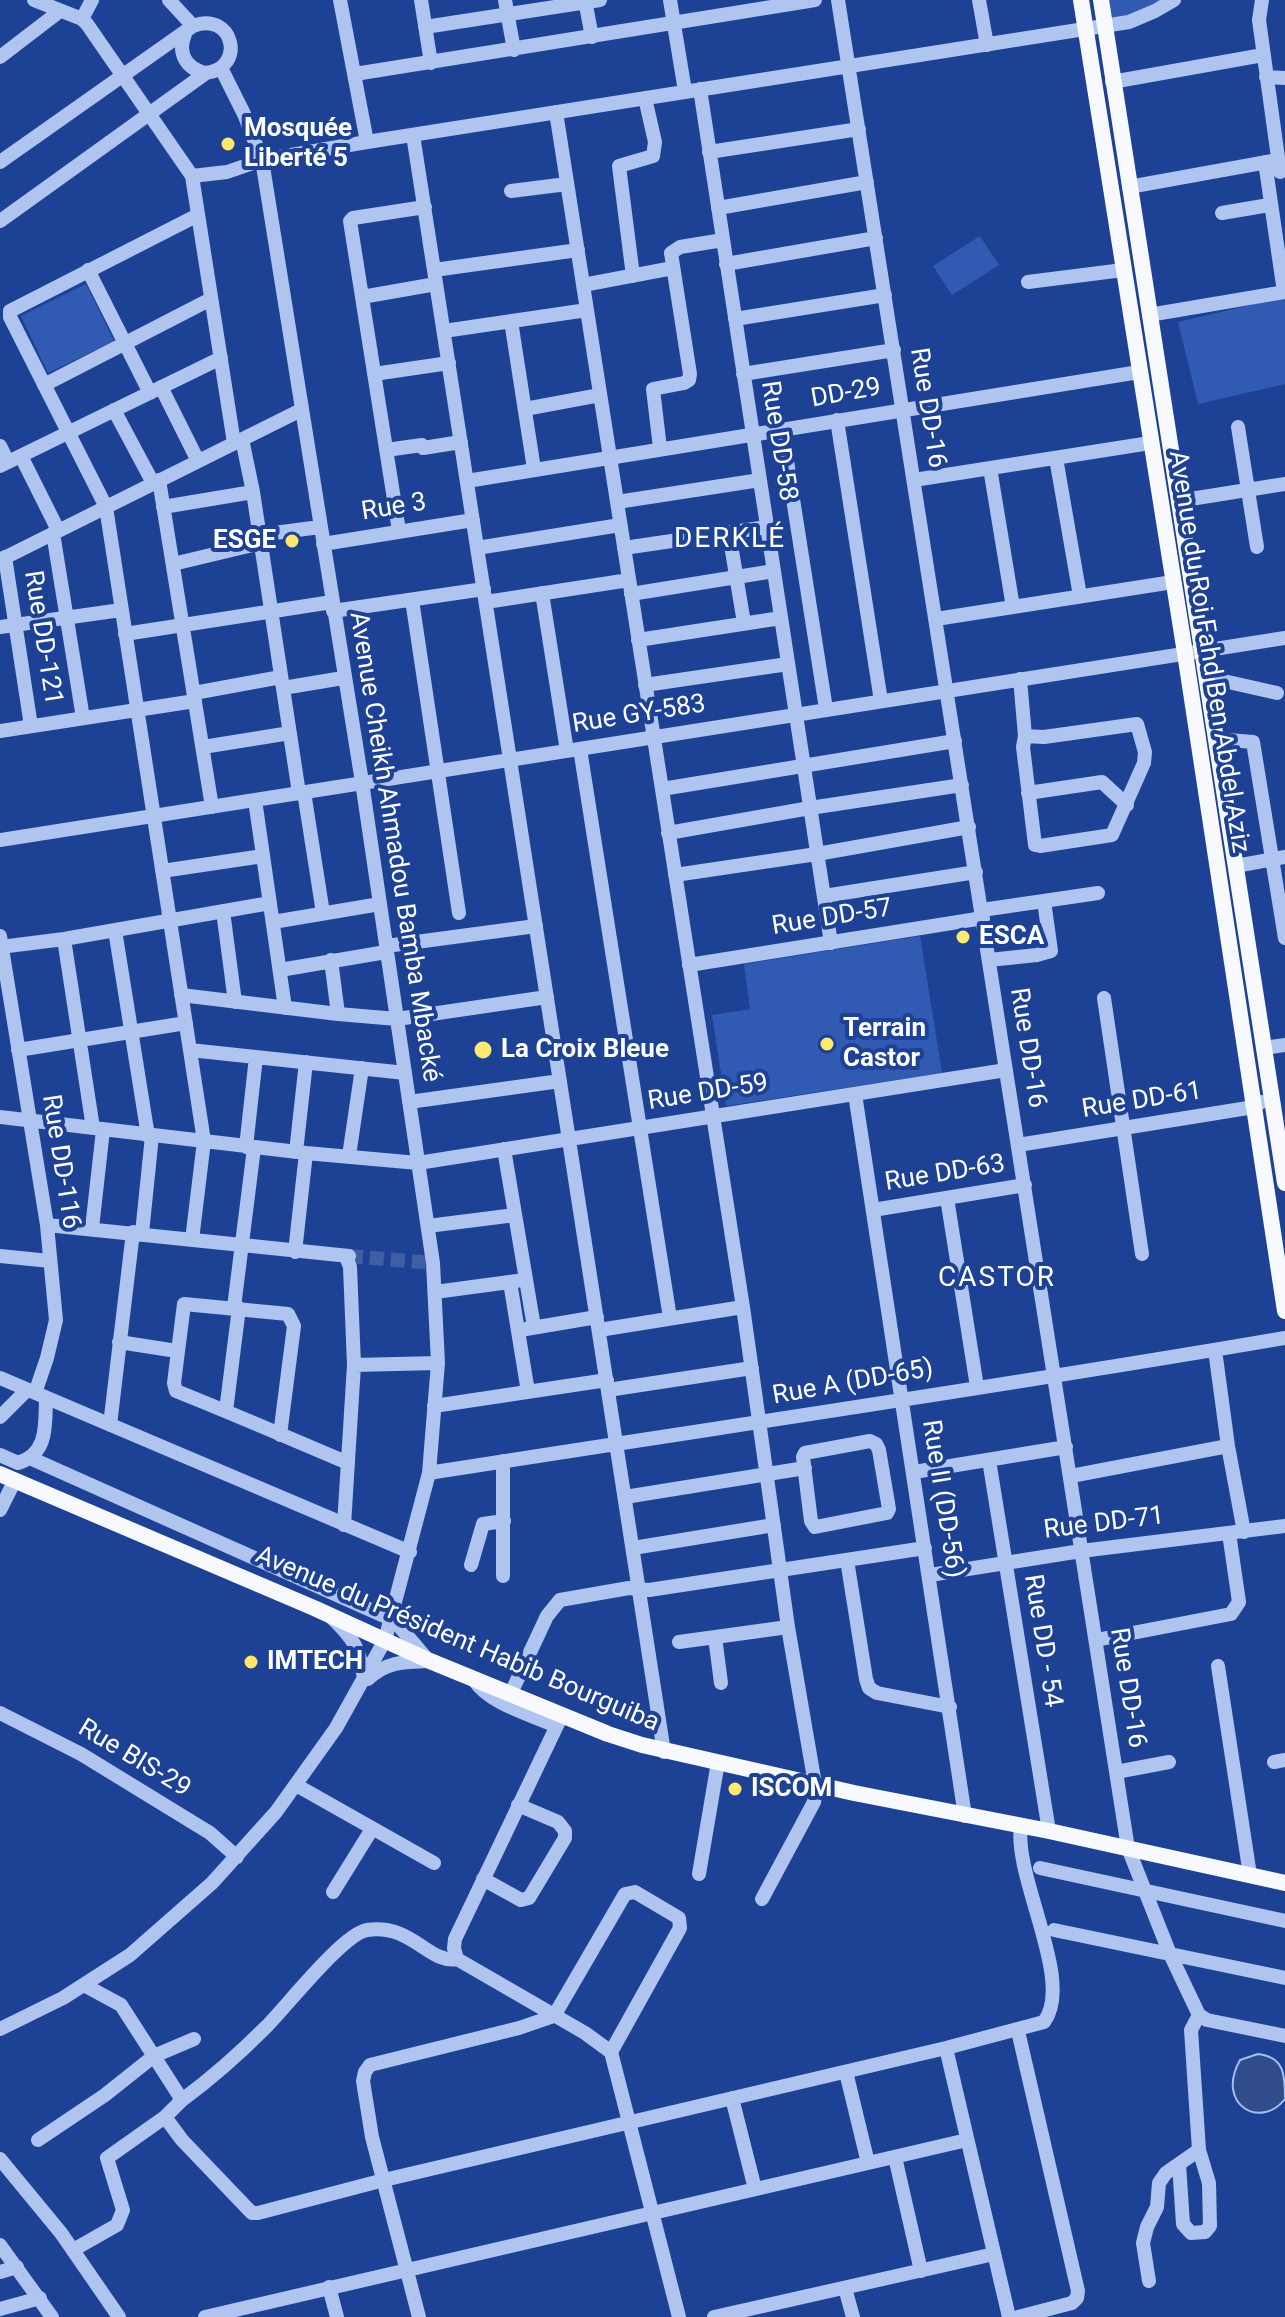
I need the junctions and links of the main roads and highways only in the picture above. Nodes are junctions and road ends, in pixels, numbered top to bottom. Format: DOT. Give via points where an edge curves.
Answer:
graph roads {
  1 [pos="1081,0"];
  2 [pos="1101,0"];
  3 [pos="1193,652"];
  4 [pos="1285,1183"];
  5 [pos="1285,1311"];
  6 [pos="5,1469"];
  7 [pos="1285,1883"];
  1 -- 3 [label="main road, Avenue du Roi Fahd Ben Abdel Aziz" via="1173,582"];
  2 -- 3 [label="main road, Avenue du Roi Fahd Ben Abdel Aziz" via="1178,501"];
  3 -- 4 [label="main road, Avenue du Roi Fahd Ben Abdel Aziz" via="1206,677"];
  3 -- 5 [label="main road, Avenue du Roi Fahd Ben Abdel Aziz"];
  6 -- 7 [label="main road, Avenue du Président Habib Bourguiba" via="511,1693 559,1721 664,1752"];
}
